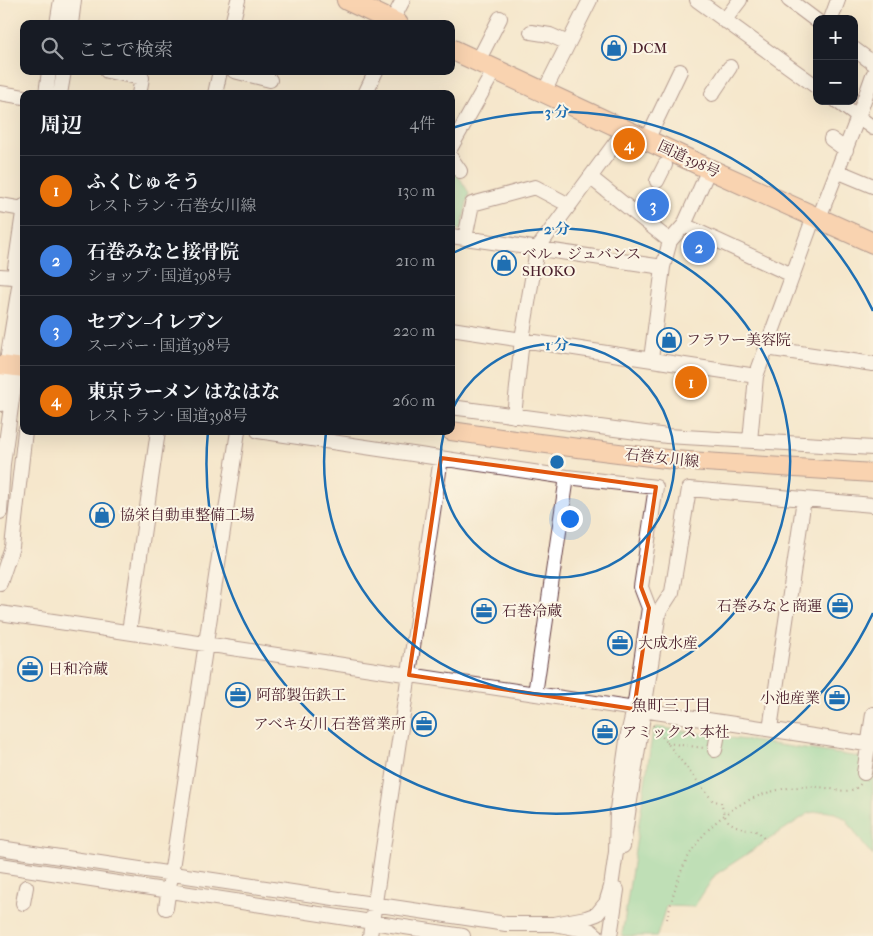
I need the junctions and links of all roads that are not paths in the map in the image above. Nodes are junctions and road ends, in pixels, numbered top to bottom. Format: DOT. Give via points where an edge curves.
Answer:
graph roads {
  1 [pos="61,0"];
  2 [pos="74,0"];
  3 [pos="238,0"];
  4 [pos="347,0"];
  5 [pos="403,0"];
  6 [pos="590,0"];
  7 [pos="697,0"];
  8 [pos="740,0"];
  9 [pos="789,0"];
  10 [pos="838,0"];
  11 [pos="832,15"];
  12 [pos="500,18"];
  13 [pos="813,18"];
  14 [pos="58,20"];
  15 [pos="72,20"];
  16 [pos="233,20"];
  17 [pos="391,20"];
  18 [pos="396,20"];
  19 [pos="724,21"];
  20 [pos="531,32"];
  21 [pos="568,43"];
  22 [pos="455,51"];
  23 [pos="858,52"];
  24 [pos="873,63"];
  25 [pos="486,65"];
  26 [pos="730,67"];
  27 [pos="680,71"];
  28 [pos="49,75"];
  29 [pos="63,75"];
  30 [pos="127,75"];
  31 [pos="219,75"];
  32 [pos="250,75"];
  33 [pos="374,75"];
  34 [pos="873,75"];
  35 [pos="270,80"];
  36 [pos="813,84"];
  37 [pos="47,90"];
  38 [pos="61,90"];
  39 [pos="140,90"];
  40 [pos="216,90"];
  41 [pos="367,90"];
  42 [pos="544,92"];
  43 [pos="0,93"];
  44 [pos="712,94"];
  45 [pos="20,97"];
  46 [pos="842,105"];
  47 [pos="858,117"];
  48 [pos="873,128"];
  49 [pos="625,130"];
  50 [pos="455,138"];
  51 [pos="647,140"];
  52 [pos="831,140"];
  53 [pos="846,150"];
  54 [pos="455,164"];
  55 [pos="665,165"];
  56 [pos="709,169"];
  57 [pos="460,171"];
  58 [pos="837,171"];
  59 [pos="590,177"];
  60 [pos="657,180"];
  61 [pos="873,186"];
  62 [pos="0,205"];
  63 [pos="569,205"];
  64 [pos="20,208"];
  65 [pos="815,217"];
  66 [pos="20,224"];
  67 [pos="684,225"];
  68 [pos="458,237"];
  69 [pos="670,241"];
  70 [pos="873,243"];
  71 [pos="537,249"];
  72 [pos="663,267"];
  73 [pos="792,276"];
  74 [pos="7,277"];
  75 [pos="20,293"];
  76 [pos="0,330"];
  77 [pos="455,330"];
  78 [pos="20,332"];
  79 [pos="522,339"];
  80 [pos="766,348"];
  81 [pos="650,359"];
  82 [pos="873,364"];
  83 [pos="12,367"];
  84 [pos="756,376"];
  85 [pos="0,404"];
  86 [pos="455,408"];
  87 [pos="514,416"];
  88 [pos="455,432"];
  89 [pos="25,435"];
  90 [pos="157,435"];
  91 [pos="237,435"];
  92 [pos="285,435"];
  93 [pos="750,441"];
  94 [pos="873,448"];
  95 [pos="441,458"];
  96 [pos="873,473"];
  97 [pos="567,476"];
  98 [pos="804,499"];
  99 [pos="873,505"];
  100 [pos="0,512"];
  101 [pos="0,583"];
  102 [pos="0,612"];
  103 [pos="129,632"];
  104 [pos="207,644"];
  105 [pos="409,675"];
  106 [pos="535,694"];
  107 [pos="639,710"];
  108 [pos="873,714"];
  109 [pos="720,722"];
  110 [pos="770,729"];
  111 [pos="870,744"];
  112 [pos="715,750"];
  113 [pos="864,773"];
  114 [pos="0,848"];
  115 [pos="0,865"];
  116 [pos="172,874"];
  117 [pos="26,887"];
  118 [pos="169,890"];
  119 [pos="23,903"];
  120 [pos="374,904"];
  121 [pos="166,908"];
  122 [pos="554,924"];
  123 [pos="371,929"];
  124 [pos="463,936"];
  125 [pos="597,936"];
  126 [pos="610,936"];
  1 -- 14 [label="street"];
  2 -- 15 [label="street"];
  3 -- 16 [label="street"];
  4 -- 17 [label="highway"];
  5 -- 18 [label="street"];
  6 -- 21 [label="street"];
  7 -- 19 [label="street"];
  8 -- 19 [label="street"];
  9 -- 13 [label="street"];
  10 -- 11 [label="street"];
  12 -- 25 [label="street"];
  19 -- 36 [label="street"];
  20 -- 21 [label="street" via="550,35"];
  21 -- 42 [label="street"];
  22 -- 25 [label="highway, 国道398号"];
  23 -- 24 [label="street"];
  25 -- 42 [label="highway, 国道398号"];
  25 -- 50 [label="street"];
  26 -- 44 [label="street"];
  27 -- 51 [label="street"];
  28 -- 37 [label="street"];
  29 -- 38 [label="street"];
  30 -- 39 [label="street" via="142,78"];
  31 -- 40 [label="street"];
  32 -- 35 [label="street"];
  33 -- 41 [label="street"];
  34 -- 47 [label="street"];
  42 -- 49 [label="highway, 国道398号"];
  43 -- 45 [label="street"];
  46 -- 47 [label="street"];
  47 -- 48 [label="street"];
  47 -- 53 [label="street"];
  49 -- 51 [label="highway, 国道398号"];
  49 -- 59 [label="street"];
  51 -- 56 [label="highway, 国道398号"];
  52 -- 53 [label="street"];
  53 -- 58 [label="street"];
  54 -- 57 [label="street"];
  55 -- 60 [label="street"];
  56 -- 65 [label="highway, 国道398号"];
  56 -- 67 [label="street"];
  58 -- 61 [label="street"];
  58 -- 65 [label="street" via="822,210"];
  59 -- 63 [label="street"];
  59 -- 69 [label="street"];
  62 -- 64 [label="street"];
  63 -- 68 [label="street" via="535,186 472,204"];
  63 -- 71 [label="street"];
  65 -- 70 [label="highway, 国道398号"];
  65 -- 73 [label="street"];
  66 -- 74 [label="street"];
  67 -- 69 [label="street"];
  67 -- 73 [label="street"];
  68 -- 71 [label="street"];
  69 -- 72 [label="street"];
  71 -- 72 [label="street"];
  71 -- 79 [label="street"];
  72 -- 81 [label="street"];
  73 -- 80 [label="street"];
  74 -- 76 [label="street" via="7,319"];
  75 -- 83 [label="street"];
  77 -- 79 [label="street"];
  78 -- 83 [label="street"];
  79 -- 81 [label="street"];
  79 -- 87 [label="street"];
  80 -- 82 [label="street"];
  80 -- 84 [label="street"];
  81 -- 84 [label="street"];
  83 -- 85 [label="street"];
  83 -- 100 [label="street"];
  84 -- 93 [label="street"];
  86 -- 87 [label="street"];
  87 -- 93 [label="street" via="667,436"];
  88 -- 96 [label="main road, 石巻女川線" via="674,460"];
  89 -- 101 [label="street" via="12,547"];
  90 -- 103 [label="street"];
  91 -- 104 [label="street"];
  92 -- 95 [label="street"];
  93 -- 94 [label="street"];
  95 -- 97 [label="street"];
  95 -- 105 [label="street"];
  97 -- 106 [label="street"];
  97 -- 107 [label="street" via="656,486 641,587 649,608"];
  98 -- 99 [label="street"];
  98 -- 107 [label="street" via="689,489 672,592 659,612"];
  98 -- 110 [label="street"];
  102 -- 103 [label="street"];
  103 -- 104 [label="street"];
  104 -- 105 [label="street"];
  104 -- 116 [label="street"];
  105 -- 106 [label="street"];
  105 -- 120 [label="street"];
  106 -- 107 [label="street"];
  107 -- 109 [label="street"];
  107 -- 122 [label="street" via="628,734 617,809 616,852 606,903 597,914"];
  107 -- 126 [label="street"];
  108 -- 111 [label="street"];
  109 -- 110 [label="street"];
  109 -- 112 [label="street"];
  110 -- 111 [label="street"];
  111 -- 113 [label="street"];
  114 -- 116 [label="street"];
  115 -- 118 [label="street"];
  116 -- 118 [label="street"];
  116 -- 120 [label="street"];
  117 -- 119 [label="street"];
  118 -- 121 [label="street"];
  118 -- 123 [label="street"];
  120 -- 122 [label="street" via="506,924"];
  120 -- 123 [label="street"];
  122 -- 125 [label="street" via="591,931"];
  123 -- 124 [label="street"];
}
